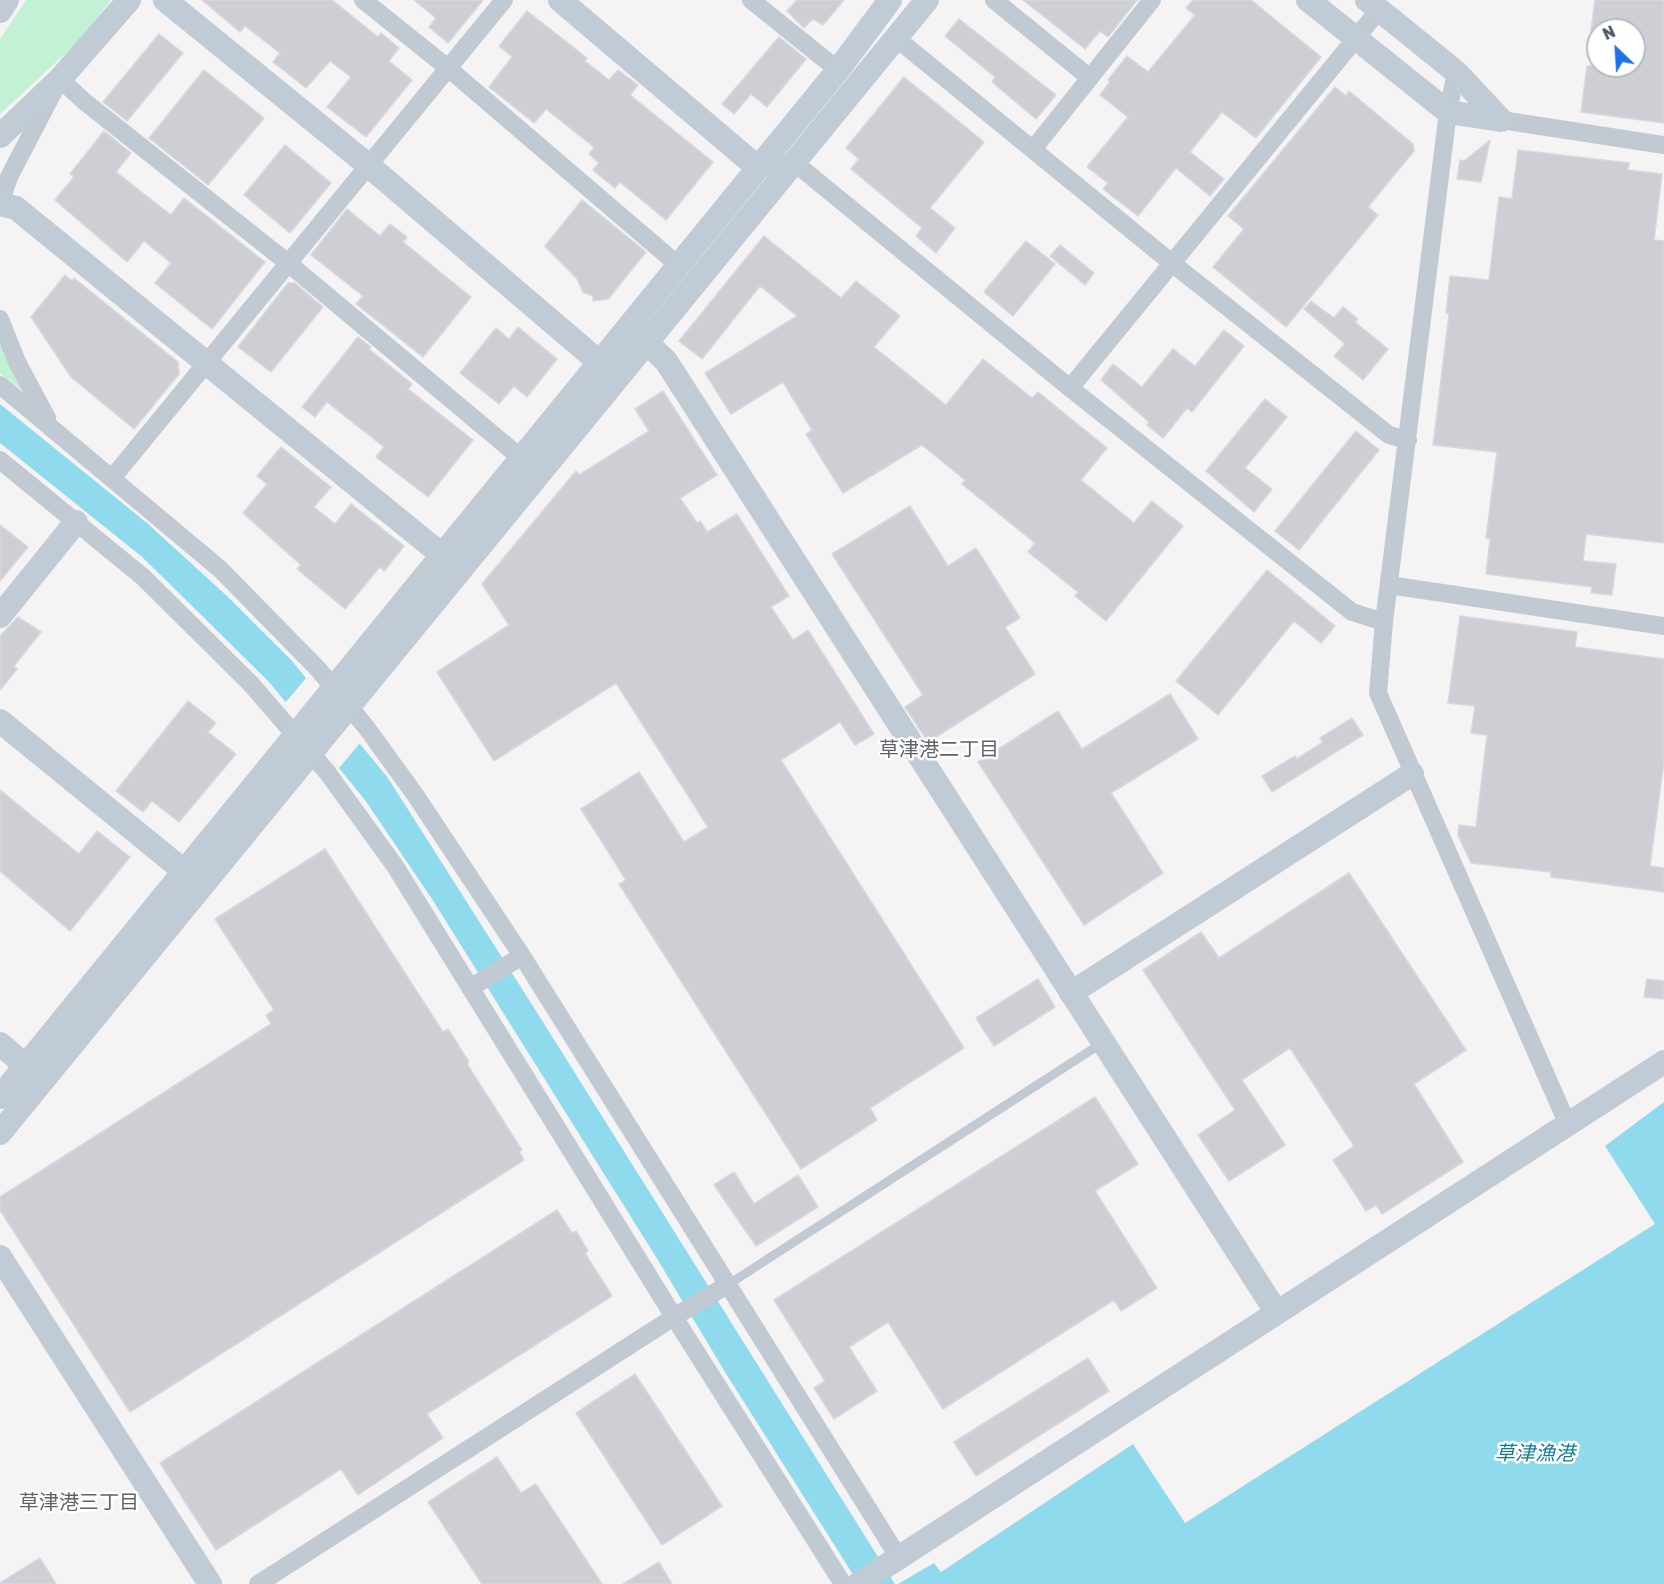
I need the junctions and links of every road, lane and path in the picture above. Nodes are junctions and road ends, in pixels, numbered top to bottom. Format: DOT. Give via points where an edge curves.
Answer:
graph roads {
  1 [pos="7,0"];
  2 [pos="129,0"];
  3 [pos="165,0"];
  4 [pos="363,0"];
  5 [pos="504,0"];
  6 [pos="560,0"];
  7 [pos="751,0"];
  8 [pos="890,0"];
  9 [pos="927,0"];
  10 [pos="994,0"];
  11 [pos="1152,0"];
  12 [pos="1308,0"];
  13 [pos="1373,5"];
  14 [pos="0,11"];
  15 [pos="896,38"];
  16 [pos="1355,39"];
  17 [pos="448,68"];
  18 [pos="838,70"];
  19 [pos="1456,72"];
  20 [pos="1090,78"];
  21 [pos="60,79"];
  22 [pos="1448,112"];
  23 [pos="1501,120"];
  24 [pos="0,136"];
  25 [pos="1664,145"];
  26 [pos="1034,148"];
  27 [pos="795,163"];
  28 [pos="368,165"];
  29 [pos="757,167"];
  30 [pos="0,204"];
  31 [pos="288,263"];
  32 [pos="1173,264"];
  33 [pos="678,265"];
  34 [pos="0,319"];
  35 [pos="648,344"];
  36 [pos="206,362"];
  37 [pos="599,362"];
  38 [pos="0,385"];
  39 [pos="1070,388"];
  40 [pos="52,427"];
  41 [pos="1408,440"];
  42 [pos="521,458"];
  43 [pos="0,460"];
  44 [pos="112,477"];
  45 [pos="76,522"];
  46 [pos="442,555"];
  47 [pos="1389,585"];
  48 [pos="0,616"];
  49 [pos="1384,622"];
  50 [pos="1664,626"];
  51 [pos="329,693"];
  52 [pos="344,712"];
  53 [pos="0,721"];
  54 [pos="299,730"];
  55 [pos="315,748"];
  56 [pos="1412,774"];
  57 [pos="184,871"];
  58 [pos="517,960"];
  59 [pos="476,985"];
  60 [pos="1071,993"];
  61 [pos="1103,1042"];
  62 [pos="0,1044"];
  63 [pos="1664,1062"];
  64 [pos="26,1066"];
  65 [pos="0,1097"];
  66 [pos="1568,1125"];
  67 [pos="0,1134"];
  68 [pos="0,1257"];
  69 [pos="724,1288"];
  70 [pos="1277,1313"];
  71 [pos="679,1314"];
  72 [pos="895,1561"];
  73 [pos="210,1584"];
  74 [pos="258,1584"];
  75 [pos="843,1584"];
  76 [pos="858,1584"];
  1 -- 14 [label="street"];
  2 -- 21 [label="street"];
  3 -- 28 [label="street"];
  4 -- 17 [label="street"];
  5 -- 17 [label="street"];
  6 -- 29 [label="street"];
  7 -- 18 [label="street"];
  8 -- 18 [label="street"];
  9 -- 15 [label="street"];
  10 -- 20 [label="street"];
  11 -- 20 [label="street"];
  12 -- 16 [label="street"];
  13 -- 16 [label="street"];
  13 -- 19 [label="street"];
  15 -- 26 [label="street"];
  15 -- 27 [label="street"];
  16 -- 22 [label="street"];
  16 -- 32 [label="street"];
  17 -- 28 [label="street"];
  17 -- 33 [label="street"];
  18 -- 29 [label="street"];
  19 -- 22 [label="street"];
  19 -- 23 [label="street"];
  20 -- 26 [label="street"];
  21 -- 24 [label="street"];
  21 -- 30 [label="street" via="9,177"];
  21 -- 31 [label="street"];
  22 -- 23 [label="street"];
  22 -- 41 [label="street"];
  23 -- 25 [label="street"];
  26 -- 32 [label="street"];
  27 -- 29 [label="street"];
  27 -- 35 [label="street"];
  27 -- 39 [label="street"];
  28 -- 31 [label="street"];
  28 -- 37 [label="street"];
  29 -- 33 [label="street"];
  30 -- 36 [label="street" via="16,208"];
  31 -- 36 [label="street"];
  31 -- 42 [label="street"];
  32 -- 39 [label="street"];
  32 -- 41 [label="street" via="1389,435"];
  33 -- 37 [label="street"];
  34 -- 40 [label="street" via="16,362"];
  35 -- 52 [label="street"];
  35 -- 60 [label="street" via="666,361"];
  36 -- 44 [label="street"];
  36 -- 46 [label="street"];
  37 -- 42 [label="street"];
  38 -- 40 [label="street"];
  39 -- 49 [label="street" via="1352,612"];
  40 -- 44 [label="street"];
  41 -- 47 [label="street"];
  42 -- 46 [label="street"];
  43 -- 45 [label="street"];
  44 -- 51 [label="street" via="220,569 292,641"];
  45 -- 48 [label="street"];
  45 -- 54 [label="street" via="143,577"];
  46 -- 51 [label="street"];
  47 -- 49 [label="street"];
  47 -- 50 [label="street"];
  49 -- 56 [label="street" via="1378,693"];
  51 -- 52 [label="street"];
  51 -- 54 [label="street"];
  52 -- 55 [label="street"];
  52 -- 58 [label="street" via="416,796"];
  53 -- 57 [label="street"];
  54 -- 55 [label="street"];
  54 -- 57 [label="street"];
  55 -- 59 [label="street"];
  55 -- 67 [label="street"];
  56 -- 60 [label="street"];
  56 -- 66 [label="street"];
  57 -- 64 [label="street"];
  58 -- 59 [label="street"];
  58 -- 69 [label="street"];
  59 -- 71 [label="street"];
  60 -- 61 [label="street"];
  61 -- 69 [label="lane"];
  61 -- 70 [label="street"];
  62 -- 64 [label="street"];
  63 -- 66 [label="street"];
  64 -- 65 [label="street"];
  66 -- 70 [label="street"];
  68 -- 73 [label="street"];
  69 -- 71 [label="street"];
  69 -- 72 [label="street"];
  70 -- 72 [label="street"];
  71 -- 74 [label="street"];
  71 -- 75 [label="street"];
  72 -- 76 [label="street"];
}
